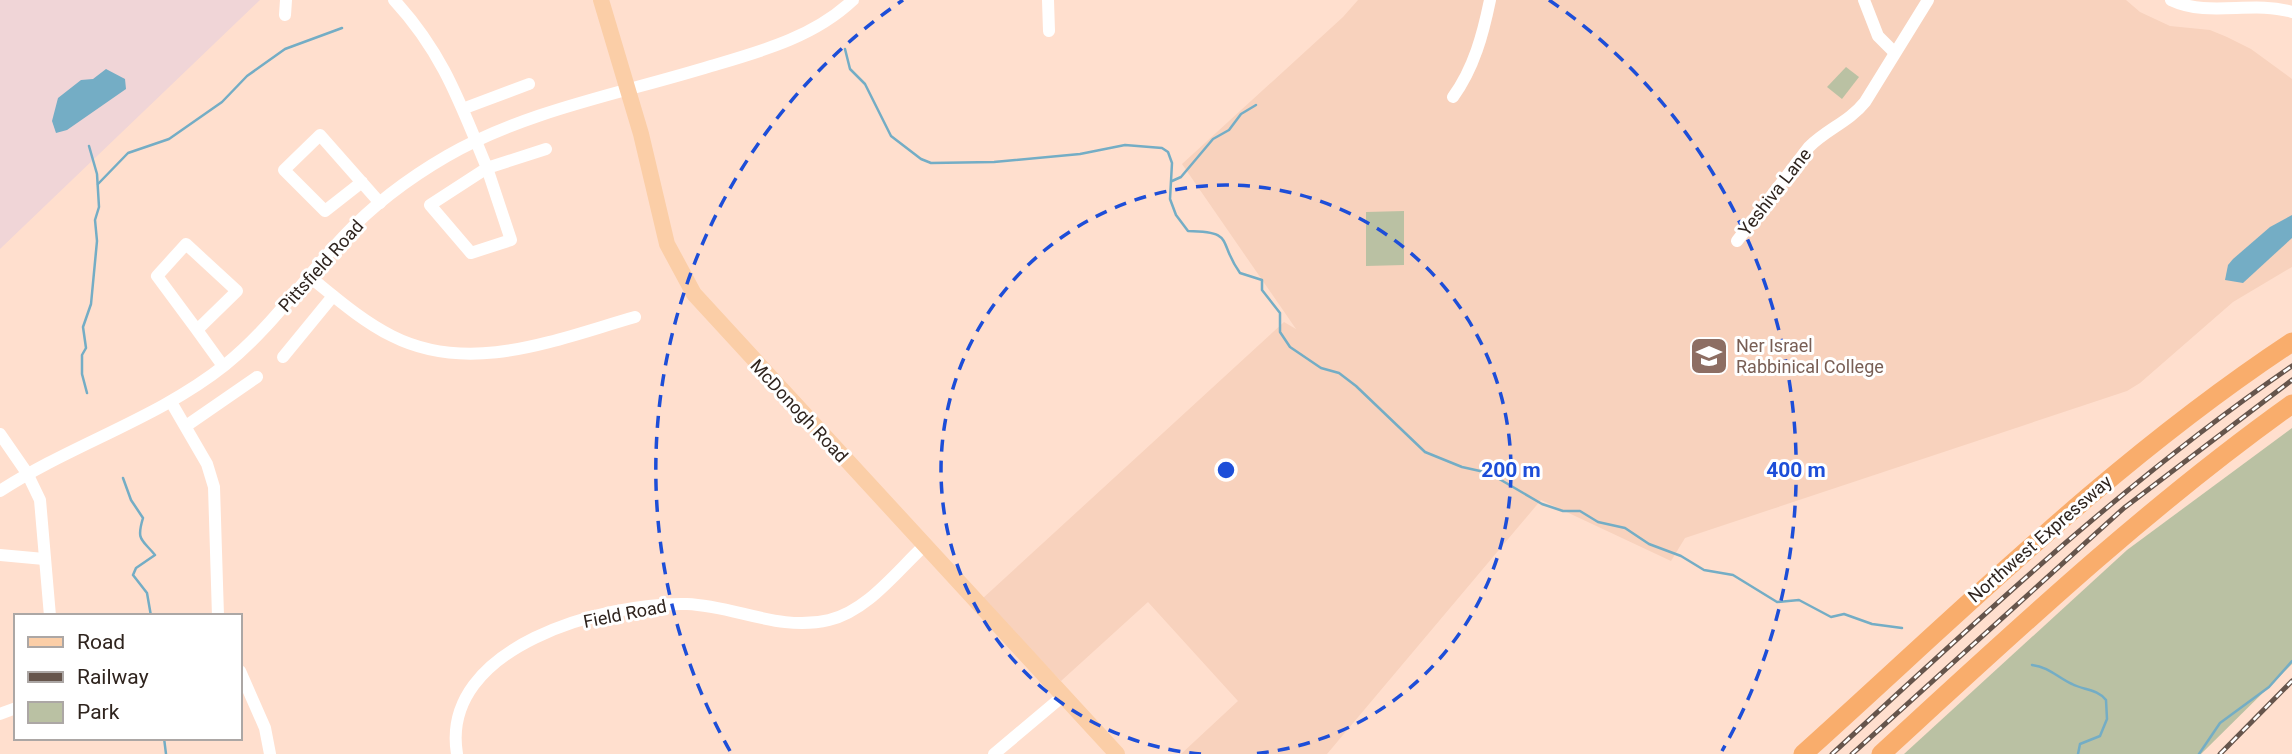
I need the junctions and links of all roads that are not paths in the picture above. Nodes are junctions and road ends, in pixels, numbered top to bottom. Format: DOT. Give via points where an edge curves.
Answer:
graph roads {
  1 [pos="286,0"];
  2 [pos="394,0"];
  3 [pos="601,0"];
  4 [pos="853,0"];
  5 [pos="1048,0"];
  6 [pos="1490,0"];
  7 [pos="1864,0"];
  8 [pos="1928,0"];
  9 [pos="2171,0"];
  10 [pos="2292,12"];
  11 [pos="285,15"];
  12 [pos="1049,31"];
  13 [pos="1894,52"];
  14 [pos="529,84"];
  15 [pos="629,91"];
  16 [pos="1453,97"];
  17 [pos="465,108"];
  18 [pos="476,141"];
  19 [pos="547,149"];
  20 [pos="487,168"];
  21 [pos="362,181"];
  22 [pos="380,203"];
  23 [pos="1737,241"];
  24 [pos="310,276"];
  25 [pos="333,296"];
  26 [pos="635,317"];
  27 [pos="197,330"];
  28 [pos="2292,342"];
  29 [pos="283,357"];
  30 [pos="223,366"];
  31 [pos="257,377"];
  32 [pos="171,402"];
  33 [pos="2292,404"];
  34 [pos="186,426"];
  35 [pos="0,434"];
  36 [pos="27,473"];
  37 [pos="0,491"];
  38 [pos="924,546"];
  39 [pos="0,555"];
  40 [pos="44,559"];
  41 [pos="50,614"];
  42 [pos="218,614"];
  43 [pos="242,676"];
  44 [pos="1063,696"];
  45 [pos="270,754"];
  46 [pos="457,754"];
  47 [pos="994,754"];
  48 [pos="1117,754"];
  49 [pos="1803,754"];
  50 [pos="1881,754"];
  1 -- 11 [label="street"];
  2 -- 17 [label="street" via="430,43"];
  3 -- 15 [label="main road, McDonogh Road"];
  4 -- 15 [label="street, Pittsfield Road" via="838,14 781,44"];
  5 -- 12 [label="street"];
  6 -- 16 [label="street" via="1480,40"];
  7 -- 13 [label="street" via="1878,36"];
  8 -- 13 [label="street, Yeshiva Lane"];
  9 -- 10 [label="street" via="2201,7 2263,4"];
  13 -- 23 [label="street, Yeshiva Lane" via="1859,110 1809,147"];
  14 -- 17 [label="street"];
  15 -- 18 [label="street, Pittsfield Road" via="522,122"];
  15 -- 38 [label="main road, McDonogh Road" via="663,232 687,284 713,318"];
  17 -- 18 [label="street"];
  18 -- 20 [label="street"];
  18 -- 22 [label="street, Pittsfield Road" via="423,171"];
  19 -- 20 [label="street"];
  20 -- 20 [label="street" via="511,240 471,253 430,205"];
  21 -- 21 [label="street" via="320,135 284,170 325,211"];
  21 -- 22 [label="street"];
  22 -- 24 [label="street, Pittsfield Road"];
  24 -- 25 [label="street"];
  24 -- 30 [label="street, Pittsfield Road" via="268,325"];
  25 -- 26 [label="street" via="394,337 424,348 463,354 519,349"];
  25 -- 29 [label="street"];
  27 -- 27 [label="street" via="157,276 186,244 237,291"];
  27 -- 30 [label="street"];
  28 -- 49 [label="highway, Northwest Expressway" via="2103,482"];
  30 -- 32 [label="street, Pittsfield Road"];
  31 -- 34 [label="street"];
  32 -- 34 [label="street"];
  32 -- 36 [label="street, Pittsfield Road"];
  33 -- 50 [label="highway" via="2103,552"];
  34 -- 42 [label="street" via="214,487"];
  35 -- 36 [label="street"];
  36 -- 37 [label="street, Pittsfield Road"];
  36 -- 40 [label="street" via="40,500"];
  38 -- 44 [label="main road, McDonogh Road"];
  38 -- 46 [label="street, Field Road" via="863,604 832,619 785,623 713,607 669,604 593,618 524,644 494,662 473,683 457,721"];
  39 -- 40 [label="street"];
  40 -- 41 [label="street"];
  43 -- 45 [label="street" via="265,728"];
  44 -- 47 [label="street"];
  44 -- 48 [label="main road, McDonogh Road"];
}
